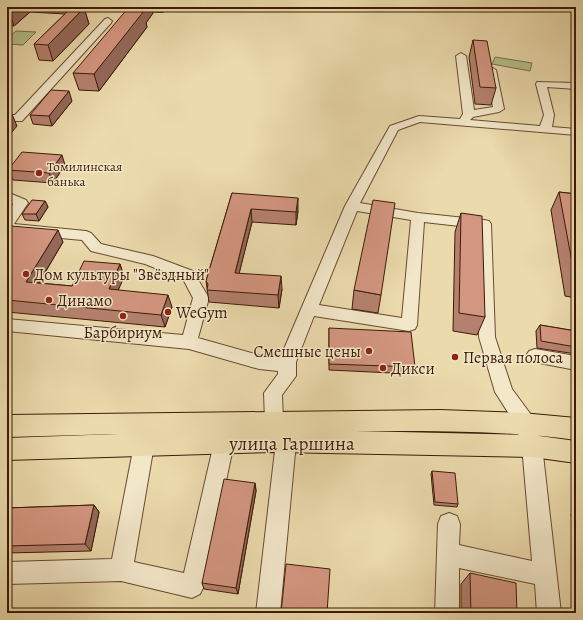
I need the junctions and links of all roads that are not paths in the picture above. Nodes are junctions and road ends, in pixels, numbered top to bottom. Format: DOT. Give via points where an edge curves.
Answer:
graph roads {
  1 [pos="101,7"];
  2 [pos="162,7"];
  3 [pos="108,21"];
  4 [pos="461,56"];
  5 [pos="489,58"];
  6 [pos="576,86"];
  7 [pos="407,111"];
  8 [pos="7,118"];
  9 [pos="466,119"];
  10 [pos="394,128"];
  11 [pos="542,130"];
  12 [pos="576,132"];
  13 [pos="7,196"];
  14 [pos="352,206"];
  15 [pos="418,217"];
  16 [pos="7,224"];
  17 [pos="7,228"];
  18 [pos="308,309"];
  19 [pos="7,325"];
  20 [pos="189,342"];
  21 [pos="535,356"];
  22 [pos="287,362"];
  23 [pos="576,363"];
  24 [pos="274,421"];
  25 [pos="525,422"];
  26 [pos="7,426"];
  27 [pos="576,428"];
  28 [pos="286,442"];
  29 [pos="224,443"];
  30 [pos="144,445"];
  31 [pos="532,446"];
  32 [pos="7,449"];
  33 [pos="576,452"];
  34 [pos="449,524"];
  35 [pos="448,554"];
  36 [pos="121,570"];
  37 [pos="7,573"];
  38 [pos="545,575"];
  39 [pos="268,613"];
  40 [pos="446,613"];
  41 [pos="549,613"];
  1 -- 2 [label="street" via="160,10"];
  3 -- 8 [label="street" via="18,119"];
  4 -- 9 [label="street"];
  5 -- 9 [label="street" via="499,109"];
  6 -- 11 [label="street" via="541,84 549,115 547,126"];
  7 -- 10 [label="street"];
  9 -- 10 [label="street" via="419,119"];
  9 -- 11 [label="street"];
  10 -- 14 [label="street"];
  11 -- 12 [label="street"];
  13 -- 16 [label="street" via="21,203"];
  14 -- 15 [label="street"];
  14 -- 18 [label="street"];
  15 -- 18 [label="street" via="409,325"];
  15 -- 25 [label="street" via="484,224 487,337 504,392"];
  17 -- 20 [label="street" via="86,236 96,248 148,260 188,275 201,298"];
  18 -- 22 [label="street"];
  19 -- 20 [label="street"];
  20 -- 22 [label="street" via="259,362"];
  21 -- 23 [label="street"];
  22 -- 24 [label="street" via="287,376 273,393"];
  24 -- 25 [label="main road, улица Гаршина"];
  24 -- 26 [label="main road, улица Гаршина"];
  25 -- 27 [label="main road, улица Гаршина"];
  25 -- 31 [label="street"];
  28 -- 29 [label="main road, улица Гаршина"];
  28 -- 31 [label="main road, улица Гаршина"];
  28 -- 39 [label="street"];
  29 -- 30 [label="main road, улица Гаршина"];
  29 -- 36 [label="street" via="192,586"];
  30 -- 32 [label="main road, улица Гаршина"];
  30 -- 36 [label="street"];
  31 -- 33 [label="main road, улица Гаршина"];
  31 -- 38 [label="street"];
  34 -- 35 [label="street"];
  35 -- 38 [label="street"];
  35 -- 40 [label="street"];
  36 -- 37 [label="street"];
  38 -- 41 [label="street"];
}
